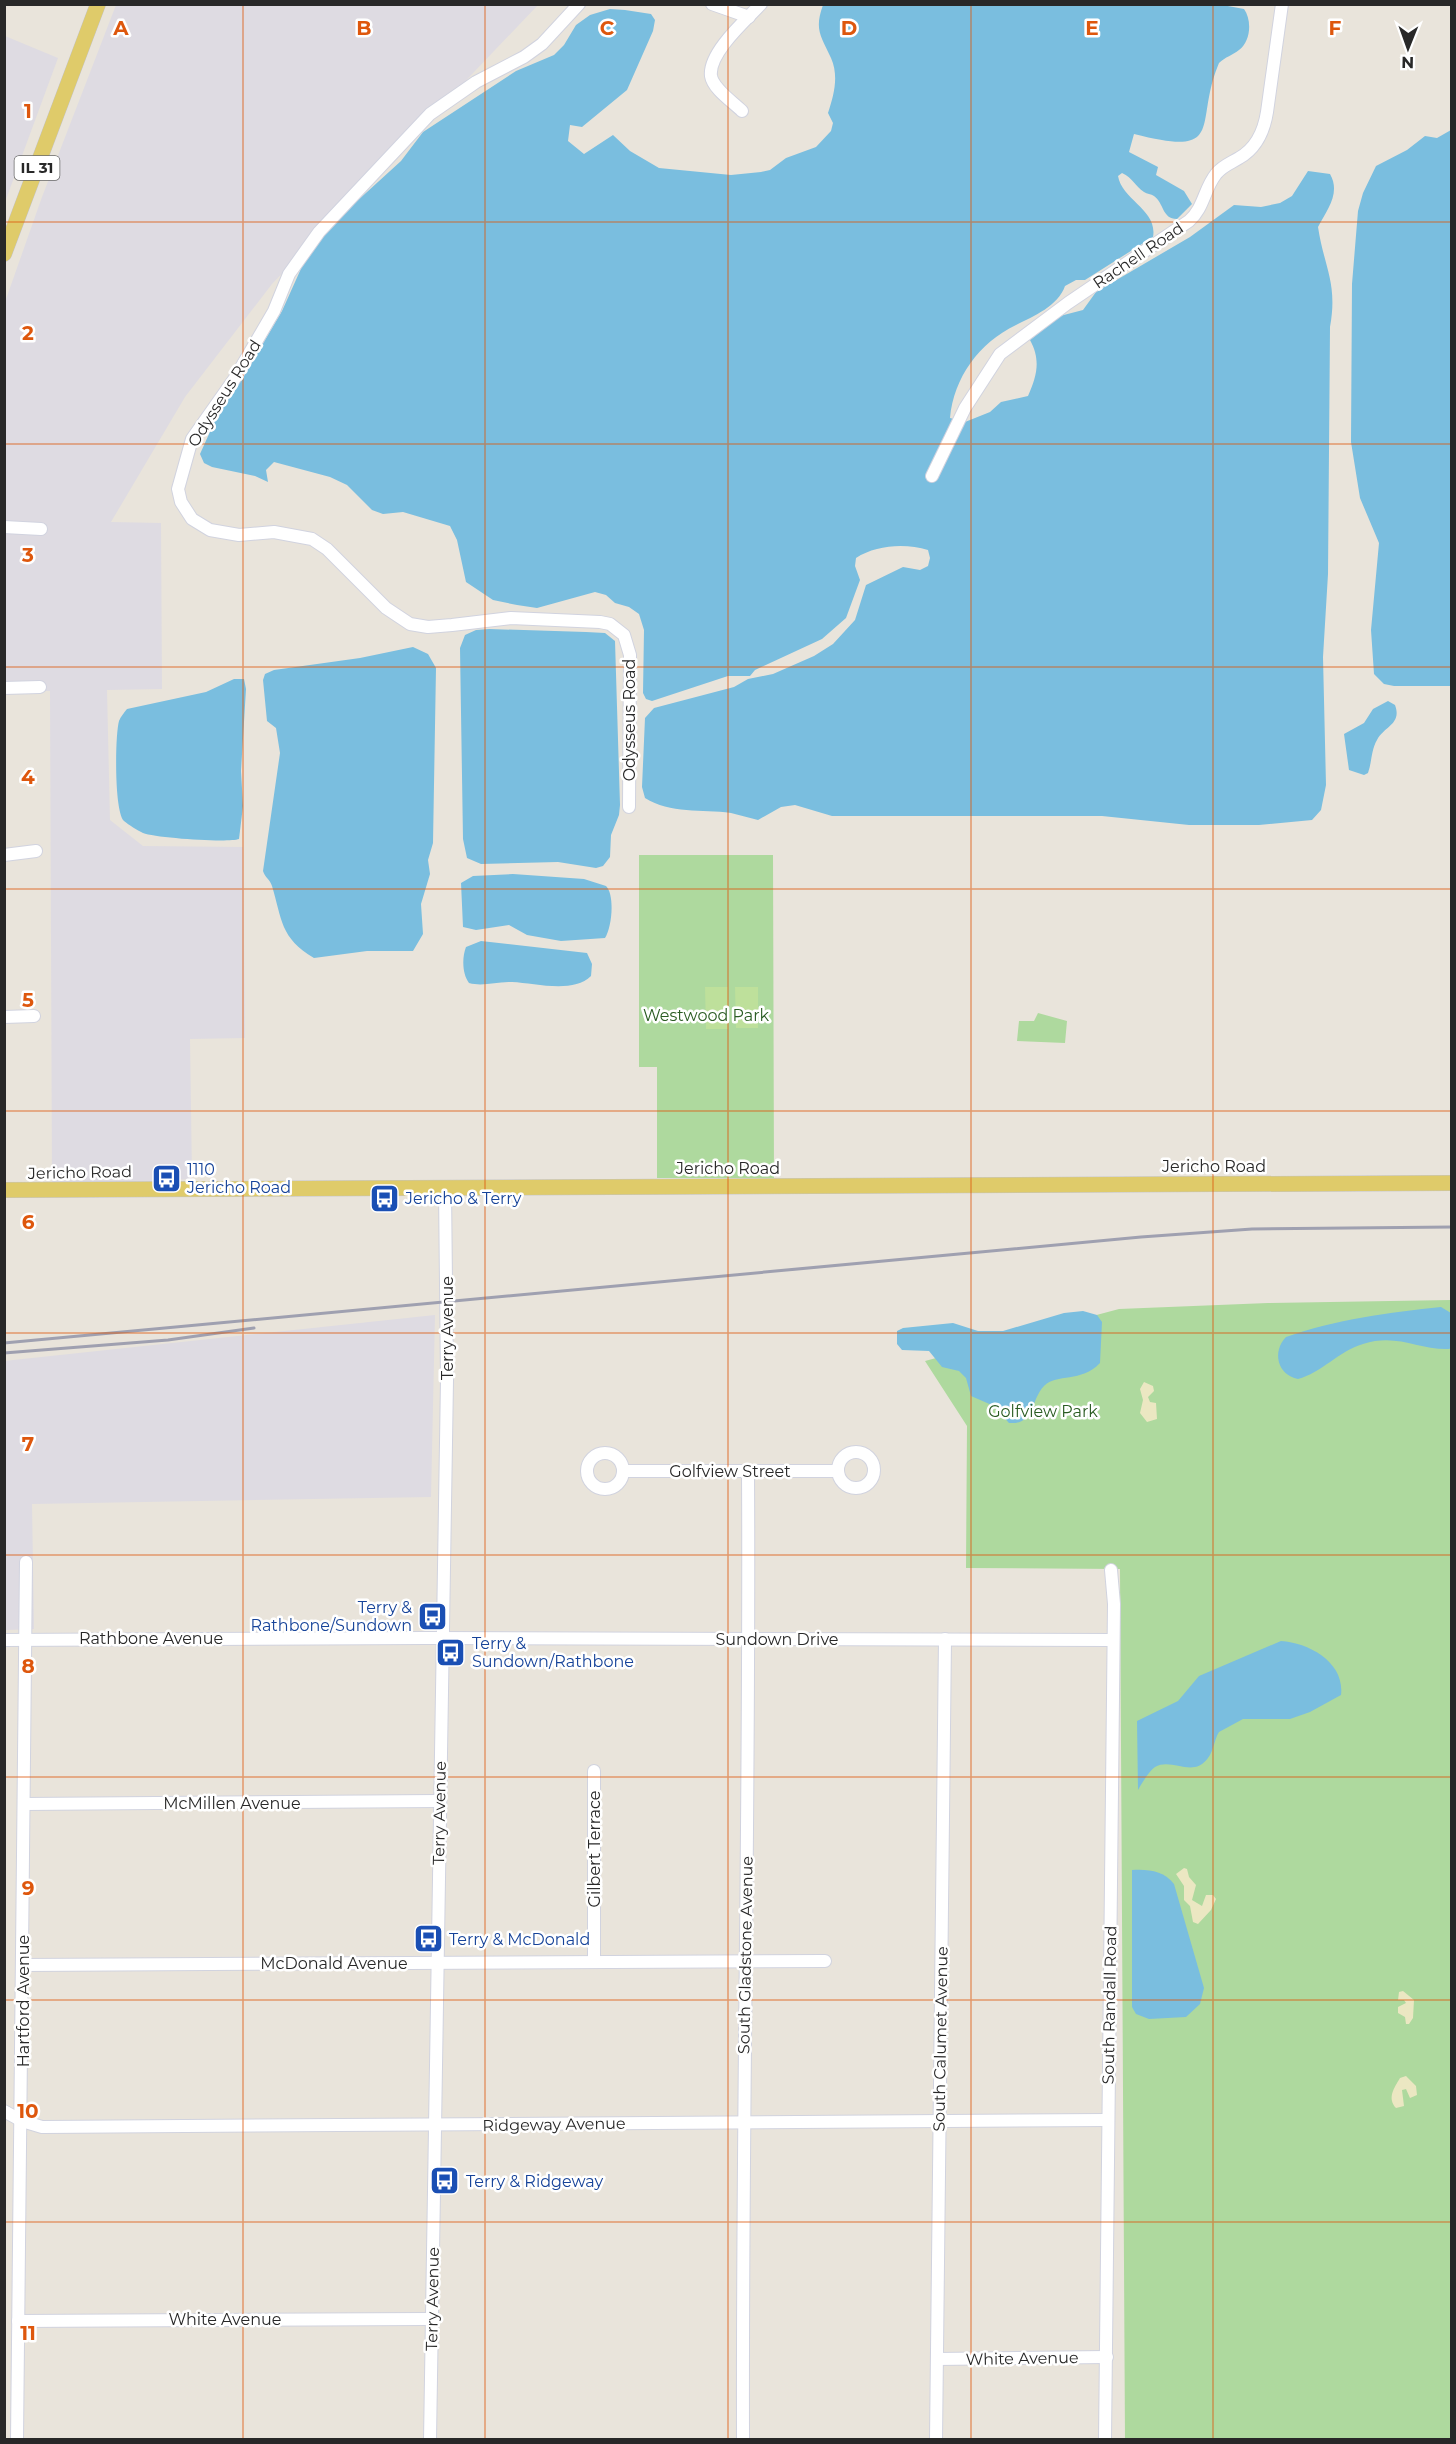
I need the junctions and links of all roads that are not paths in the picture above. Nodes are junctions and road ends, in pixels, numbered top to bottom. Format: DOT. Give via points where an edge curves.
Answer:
graph roads {
  1 [pos="98,4"];
  2 [pos="579,4"];
  3 [pos="712,4"];
  4 [pos="761,4"];
  5 [pos="1282,4"];
  6 [pos="749,17"];
  7 [pos="742,111"];
  8 [pos="4,254"];
  9 [pos="932,476"];
  10 [pos="4,527"];
  11 [pos="41,529"];
  12 [pos="4,687"];
  13 [pos="40,687"];
  14 [pos="629,807"];
  15 [pos="36,851"];
  16 [pos="4,855"];
  17 [pos="34,1016"];
  18 [pos="4,1017"];
  19 [pos="1452,1183"];
  20 [pos="445,1188"];
  21 [pos="4,1190"];
  22 [pos="623,1471"];
  23 [pos="748,1471"];
  24 [pos="837,1471"];
  25 [pos="26,1562"];
  26 [pos="1111,1570"];
  27 [pos="442,1638"];
  28 [pos="749,1638"];
  29 [pos="25,1639"];
  30 [pos="945,1639"];
  31 [pos="4,1640"];
  32 [pos="1113,1640"];
  33 [pos="594,1772"];
  34 [pos="440,1801"];
  35 [pos="24,1804"];
  36 [pos="744,1961"];
  37 [pos="825,1961"];
  38 [pos="437,1962"];
  39 [pos="594,1962"];
  40 [pos="23,1965"];
  41 [pos="4,2111"];
  42 [pos="939,2120"];
  43 [pos="1107,2120"];
  44 [pos="22,2121"];
  45 [pos="742,2121"];
  46 [pos="435,2126"];
  47 [pos="432,2319"];
  48 [pos="18,2321"];
  49 [pos="1107,2357"];
  50 [pos="937,2359"];
  51 [pos="17,2439"];
  52 [pos="430,2439"];
  53 [pos="742,2439"];
  54 [pos="936,2439"];
  55 [pos="1105,2439"];
  1 -- 8 [label="main road, IL 31"];
  2 -- 14 [label="street, Odysseus Road" via="542,45 476,82 430,114 319,232 290,274 274,311 234,378 192,439 178,489 192,519 210,530 239,536 274,532 312,538 387,608 410,624 428,627 511,618 586,620 619,629 628,642 630,655"];
  3 -- 6 [label="street"];
  4 -- 6 [label="street"];
  5 -- 9 [label="street, Rachell Road" via="1268,112 1259,140 1218,172 1198,213 1189,221 1000,354 964,408"];
  6 -- 7 [label="street" via="714,58 711,77"];
  10 -- 11 [label="street"];
  12 -- 13 [label="street"];
  15 -- 16 [label="street"];
  17 -- 18 [label="street"];
  19 -- 20 [label="main road, Jericho Road"];
  20 -- 21 [label="main road, Jericho Road"];
  20 -- 27 [label="street, Terry Avenue" via="448,1332"];
  22 -- 23 [label="street, Golfview Street"];
  23 -- 24 [label="street, Golfview Street"];
  23 -- 28 [label="street, South Gladstone Avenue"];
  25 -- 29 [label="street, Hartford Avenue"];
  26 -- 32 [label="street, South Randall Road"];
  27 -- 28 [label="street, Sundown Drive"];
  27 -- 29 [label="street, Rathbone Avenue"];
  27 -- 34 [label="street, Terry Avenue"];
  28 -- 30 [label="street, Sundown Drive"];
  28 -- 36 [label="street, South Gladstone Avenue"];
  29 -- 31 [label="street, Rathbone Avenue"];
  29 -- 35 [label="street, Hartford Avenue"];
  30 -- 32 [label="street, Sundown Drive"];
  30 -- 42 [label="street, South Calumet Avenue"];
  32 -- 43 [label="street, South Randall Road"];
  33 -- 39 [label="street, Gilbert Terrace"];
  34 -- 35 [label="street, McMillen Avenue"];
  34 -- 38 [label="street, Terry Avenue"];
  35 -- 40 [label="street, Hartford Avenue"];
  36 -- 37 [label="street, McDonald Avenue"];
  36 -- 39 [label="street, McDonald Avenue"];
  36 -- 45 [label="street, South Gladstone Avenue"];
  38 -- 39 [label="street, McDonald Avenue"];
  38 -- 40 [label="street, McDonald Avenue"];
  38 -- 46 [label="street, Terry Avenue"];
  40 -- 44 [label="street, Hartford Avenue"];
  41 -- 44 [label="street, Ridgeway Avenue"];
  42 -- 43 [label="street, Ridgeway Avenue"];
  42 -- 45 [label="street, Ridgeway Avenue"];
  42 -- 50 [label="street, South Calumet Avenue"];
  43 -- 49 [label="street, South Randall Road"];
  44 -- 46 [label="street, Ridgeway Avenue" via="42,2127"];
  44 -- 48 [label="street, Hartford Avenue"];
  45 -- 46 [label="street, Ridgeway Avenue"];
  45 -- 53 [label="street, South Gladstone Avenue"];
  46 -- 47 [label="street, Terry Avenue"];
  47 -- 48 [label="street, White Avenue"];
  47 -- 52 [label="street, Terry Avenue"];
  48 -- 51 [label="street, Hartford Avenue"];
  49 -- 50 [label="street, White Avenue"];
  49 -- 55 [label="street, South Randall Road"];
  50 -- 54 [label="street, South Calumet Avenue"];
}
